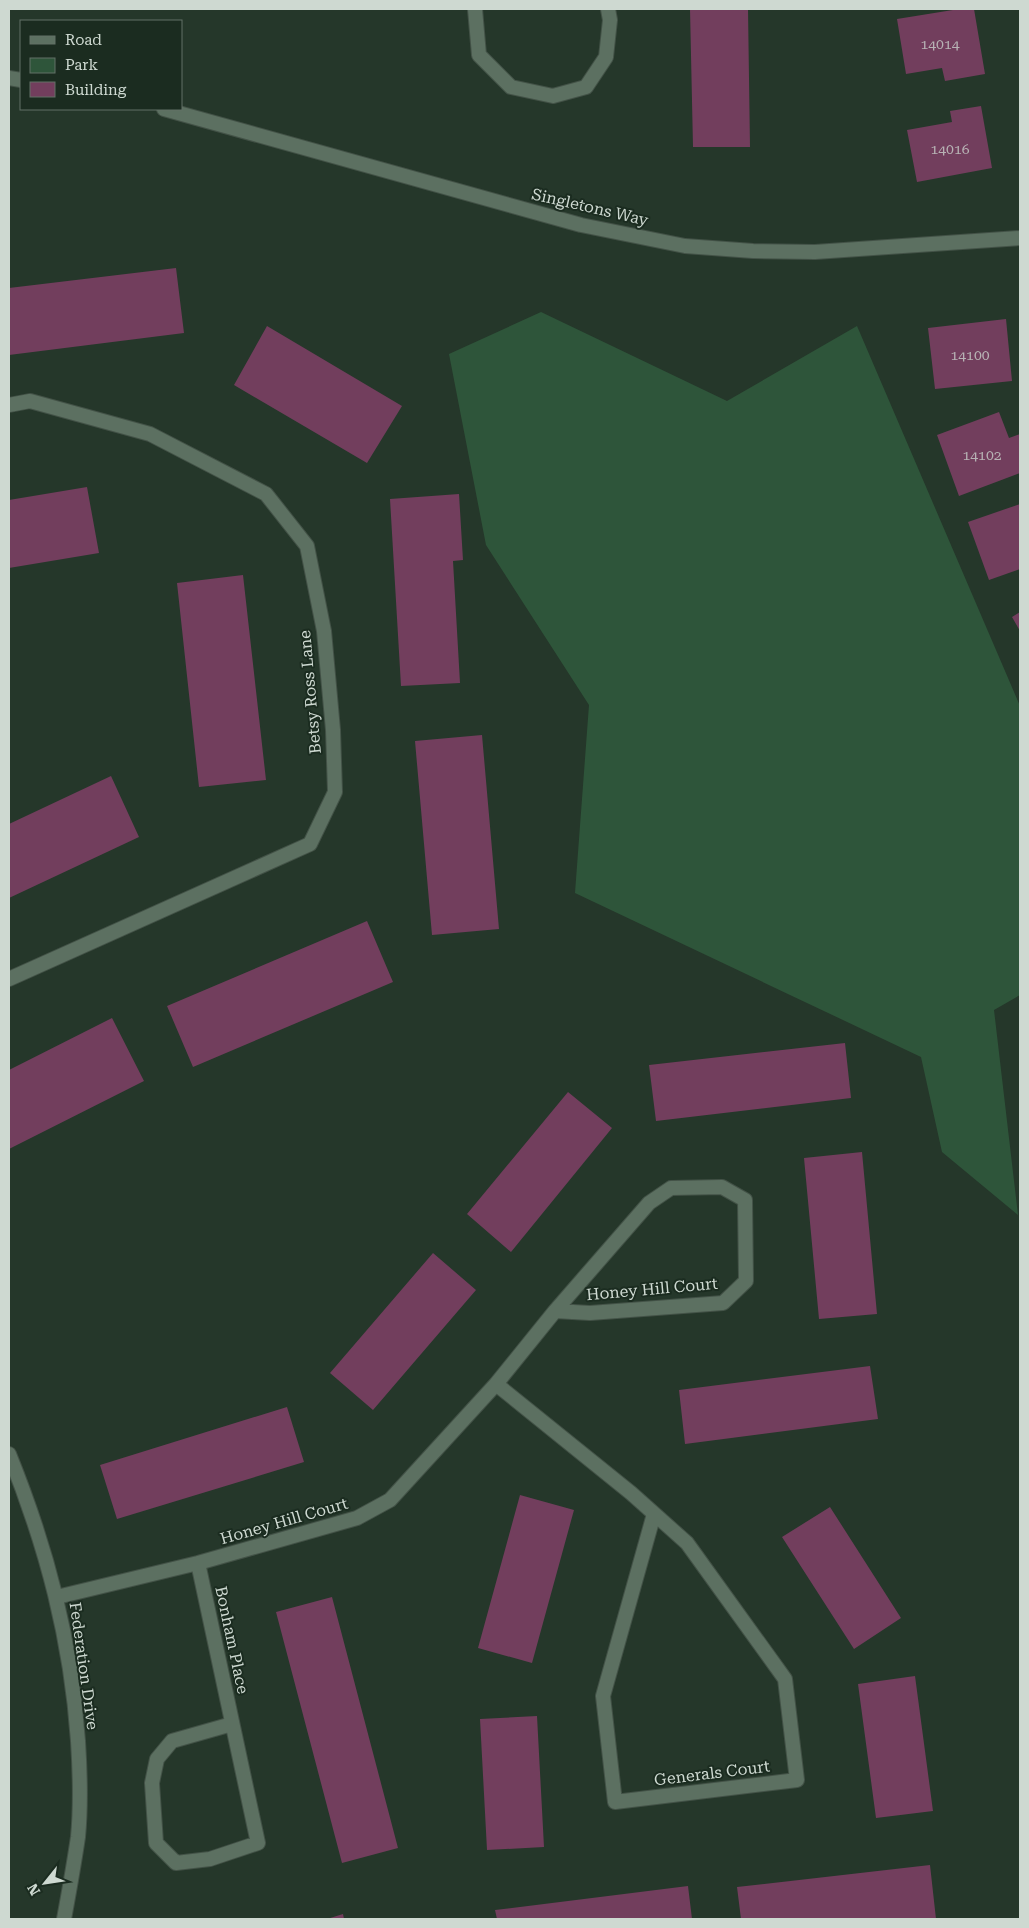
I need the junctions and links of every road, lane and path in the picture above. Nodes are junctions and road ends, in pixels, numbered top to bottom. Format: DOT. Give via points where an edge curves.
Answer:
graph roads {
  1 [pos="475,9"];
  2 [pos="608,9"];
  3 [pos="168,110"];
  4 [pos="1020,238"];
  5 [pos="9,405"];
  6 [pos="9,980"];
  7 [pos="555,1312"];
  8 [pos="496,1384"];
  9 [pos="9,1454"];
  10 [pos="654,1514"];
  11 [pos="198,1563"];
  12 [pos="57,1597"];
  13 [pos="232,1724"];
  14 [pos="64,1919"];
  1 -- 2 [label="street" via="479,55 511,87 553,96 586,87 606,57"];
  3 -- 4 [label="street, Singletons Way" via="581,225 685,246 815,252"];
  5 -- 6 [label="street, Betsy Ross Lane" via="30,401 150,434 266,494 307,546 324,631 335,792 310,844"];
  7 -- 7 [label="street, Honey Hill Court" via="590,1313 723,1303 746,1281 745,1200 722,1188 671,1188 649,1203"];
  7 -- 8 [label="street, Honey Hill Court"];
  8 -- 10 [label="street, Generals Court"];
  8 -- 11 [label="street, Honey Hill Court" via="390,1500 358,1518"];
  9 -- 12 [label="street, Federation Drive" via="29,1503"];
  10 -- 10 [label="street, Generals Court" via="687,1543 786,1679 796,1780 615,1802 603,1696"];
  11 -- 12 [label="street, Honey Hill Court"];
  11 -- 13 [label="street, Bonham Place"];
  12 -- 14 [label="street, Federation Drive" via="75,1702 80,1769 78,1835"];
  13 -- 13 [label="street, Bonham Place" via="258,1843 210,1858 176,1864 156,1843 152,1783 157,1759 172,1741"];
}
